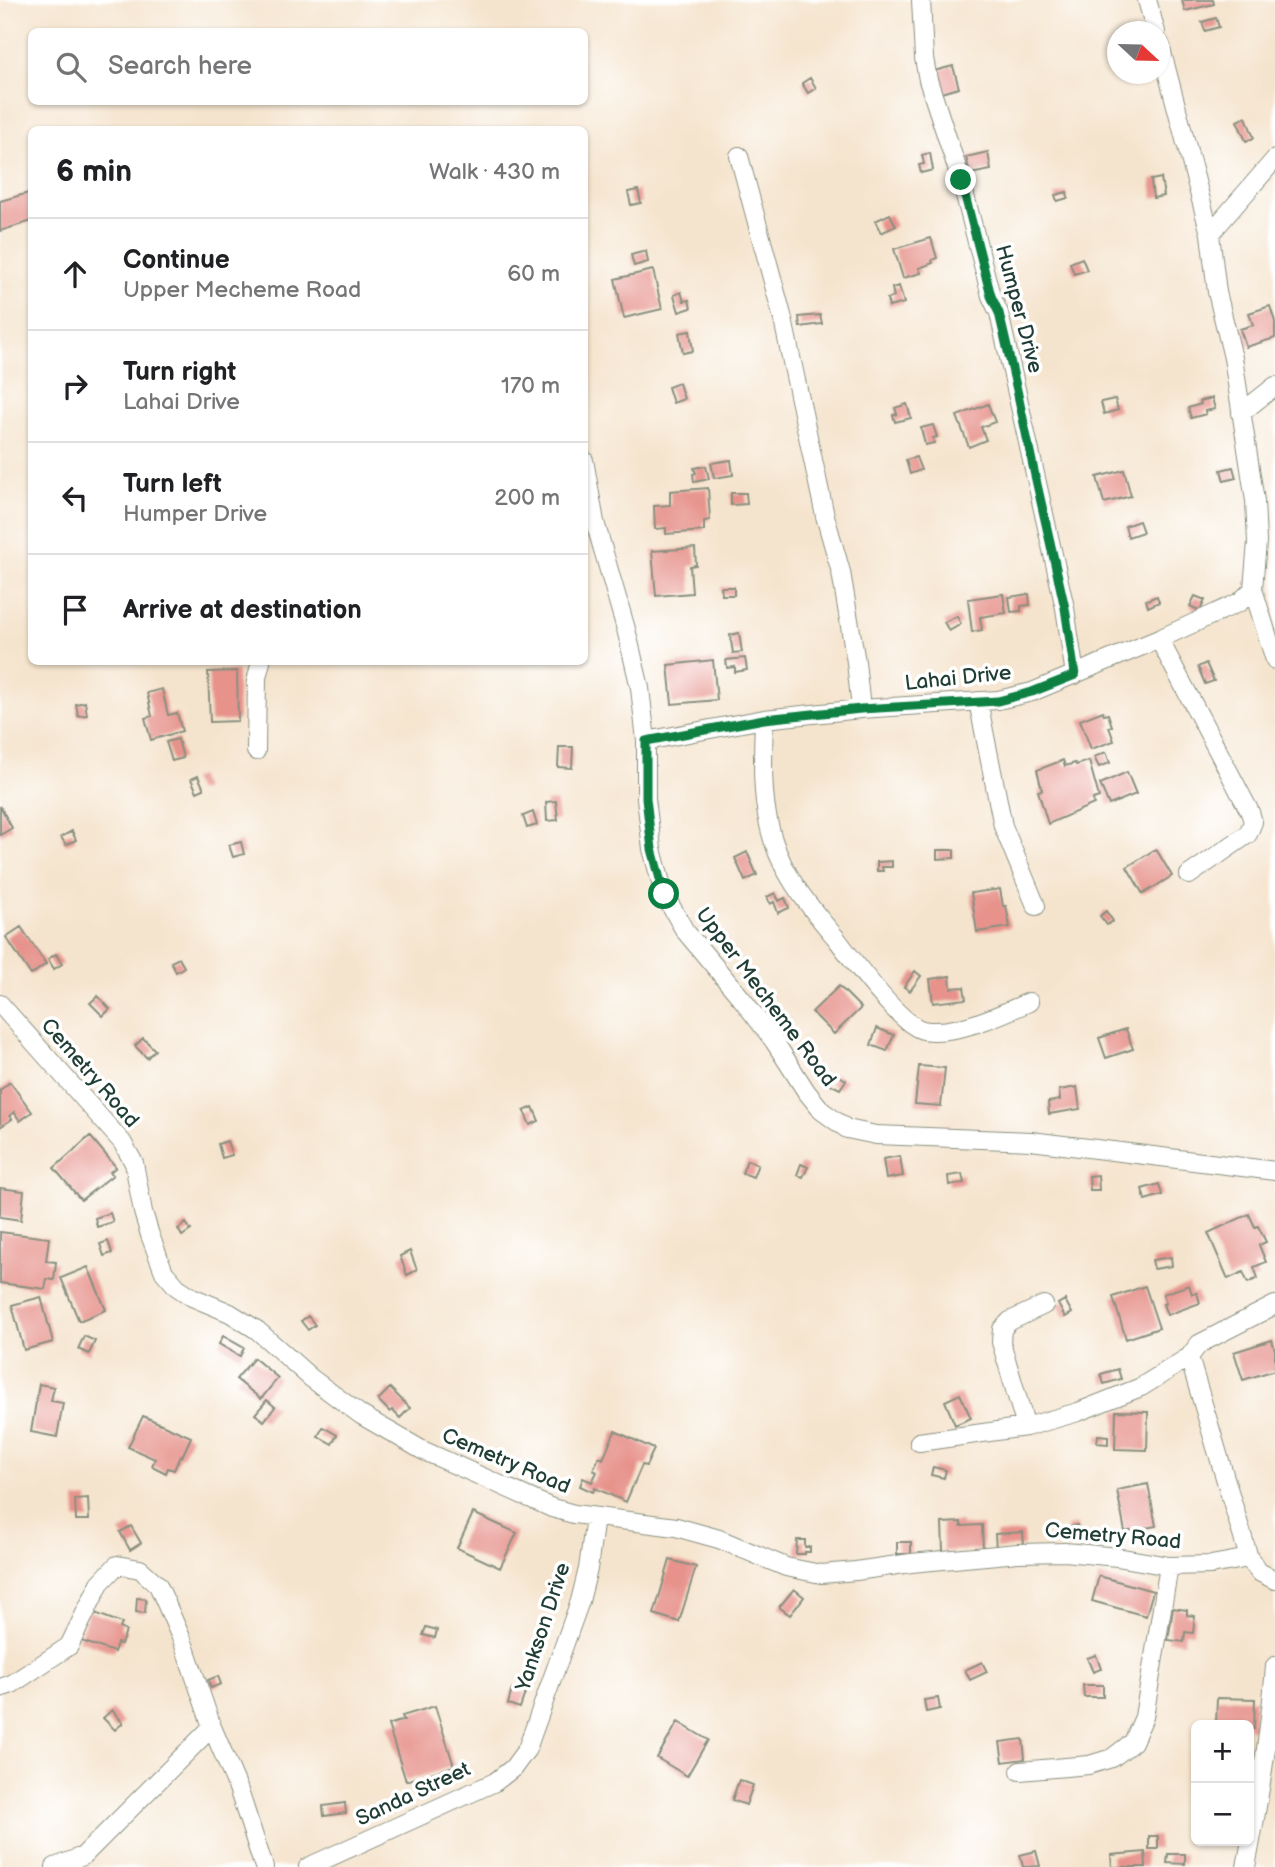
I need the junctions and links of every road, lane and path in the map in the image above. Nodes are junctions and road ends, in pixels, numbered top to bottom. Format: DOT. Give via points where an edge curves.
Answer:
graph roads {
  1 [pos="921,0"];
  2 [pos="1147,0"];
  3 [pos="1153,21"];
  4 [pos="1170,83"];
  5 [pos="738,156"];
  6 [pos="1275,159"];
  7 [pos="1210,234"];
  8 [pos="1275,386"];
  9 [pos="1241,413"];
  10 [pos="588,502"];
  11 [pos="590,523"];
  12 [pos="1253,589"];
  13 [pos="1159,639"];
  14 [pos="1275,660"];
  15 [pos="260,665"];
  16 [pos="1075,675"];
  17 [pos="978,701"];
  18 [pos="861,709"];
  19 [pos="764,719"];
  20 [pos="646,741"];
  21 [pos="256,751"];
  22 [pos="1189,875"];
  23 [pos="1036,906"];
  24 [pos="1029,1002"];
  25 [pos="0,1004"];
  26 [pos="1275,1171"];
  27 [pos="1044,1305"];
  28 [pos="1275,1305"];
  29 [pos="1189,1357"];
  30 [pos="1026,1427"];
  31 [pos="919,1442"];
  32 [pos="595,1517"];
  33 [pos="1249,1558"];
  34 [pos="1168,1566"];
  35 [pos="1275,1580"];
  36 [pos="1275,1666"];
  37 [pos="0,1688"];
  38 [pos="212,1727"];
  39 [pos="527,1749"];
  40 [pos="1020,1771"];
  41 [pos="55,1867"];
  42 [pos="264,1867"];
  43 [pos="308,1867"];
  44 [pos="1246,1867"];
  1 -- 16 [label="street, Humper Drive" via="928,80 999,313 1065,608"];
  2 -- 3 [label="street"];
  4 -- 7 [label="street"];
  5 -- 18 [label="street" via="782,315 841,572"];
  6 -- 7 [label="street"];
  7 -- 9 [label="street"];
  8 -- 9 [label="street"];
  9 -- 12 [label="street" via="1255,501"];
  10 -- 11 [label="street, Upper Mecheme Road"];
  11 -- 20 [label="street, Upper Mecheme Road" via="626,629"];
  12 -- 13 [label="street, Lahai Drive" via="1240,602"];
  12 -- 14 [label="street"];
  13 -- 16 [label="street, Lahai Drive"];
  13 -- 22 [label="street" via="1253,822 1248,834"];
  15 -- 21 [label="street"];
  16 -- 17 [label="street, Lahai Drive" via="1032,692"];
  17 -- 18 [label="street, Lahai Drive"];
  17 -- 23 [label="street" via="1003,826"];
  18 -- 19 [label="street, Lahai Drive"];
  19 -- 20 [label="street, Lahai Drive"];
  19 -- 24 [label="street" via="768,825 778,853 802,896 879,992 919,1029 942,1032"];
  20 -- 26 [label="street, Upper Mecheme Road" via="652,849 664,894 685,931 774,1041 806,1091 822,1111 847,1129 876,1135 1031,1141"];
  25 -- 32 [label="street, Cemetry Road" via="122,1142 134,1163 149,1236 164,1272 177,1287 257,1330 361,1415 422,1450 552,1508"];
  27 -- 30 [label="street" via="1002,1329 1001,1342"];
  28 -- 29 [label="street" via="1199,1344"];
  29 -- 30 [label="street" via="1141,1387"];
  29 -- 33 [label="street"];
  30 -- 31 [label="street"];
  32 -- 34 [label="street, Cemetry Road" via="676,1527 786,1567 821,1574 1018,1553 1065,1552"];
  32 -- 39 [label="street, Yankson Drive" via="580,1601"];
  33 -- 34 [label="street, Cemetry Road"];
  33 -- 35 [label="street" via="1259,1572"];
  34 -- 40 [label="street" via="1144,1717 1133,1742 1112,1758 1088,1765"];
  36 -- 44 [label="street" via="1271,1721"];
  37 -- 38 [label="street" via="69,1646 100,1583 117,1565 140,1569 158,1585"];
  38 -- 41 [label="street" via="83,1856"];
  38 -- 42 [label="street"];
  39 -- 43 [label="street, Sanda Street" via="495,1782"];
}
